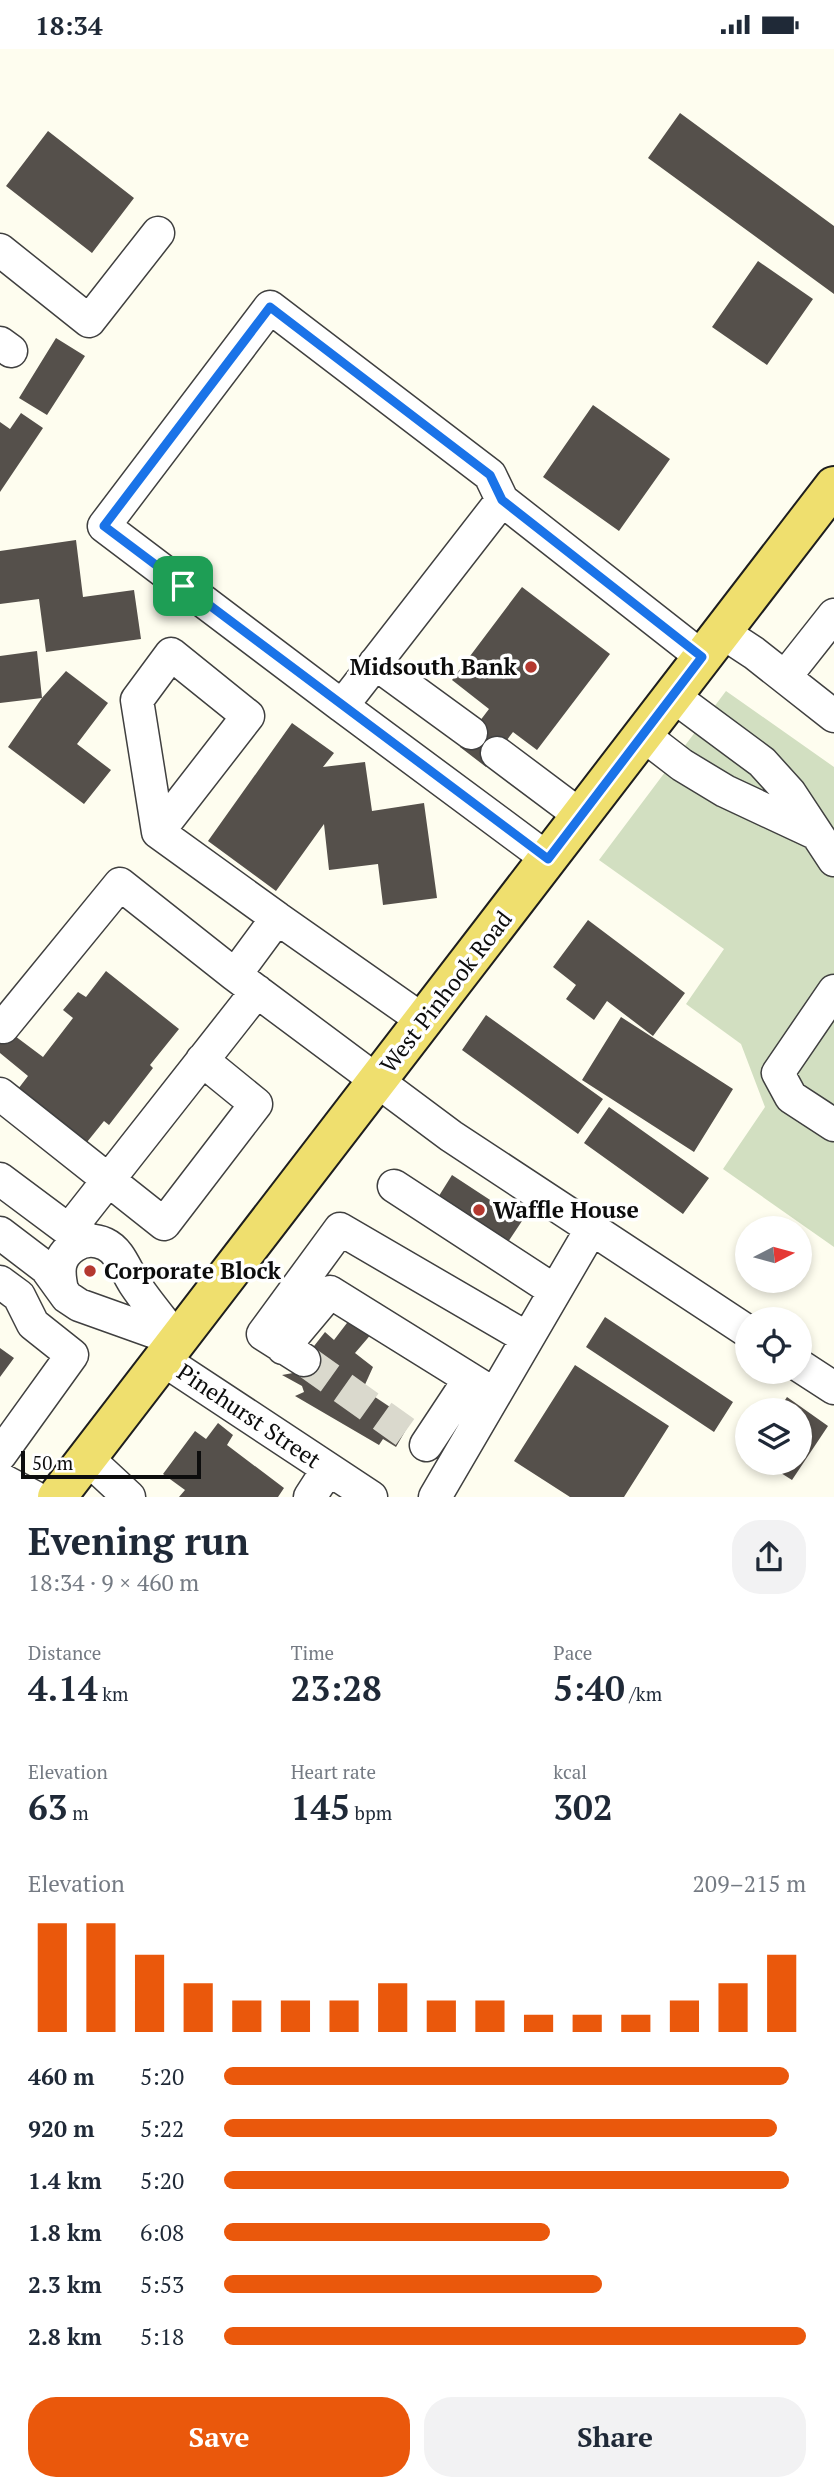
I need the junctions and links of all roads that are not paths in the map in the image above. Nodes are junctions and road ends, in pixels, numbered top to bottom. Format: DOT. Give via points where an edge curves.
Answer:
graph roads {
  1 [pos="158,233"];
  2 [pos="0,250"];
  3 [pos="834,486"];
  4 [pos="502,500"];
  5 [pos="834,615"];
  6 [pos="712,644"];
  7 [pos="375,663"];
  8 [pos="785,677"];
  9 [pos="673,696"];
  10 [pos="342,706"];
  11 [pos="834,716"];
  12 [pos="471,733"];
  13 [pos="643,736"];
  14 [pos="497,753"];
  15 [pos="581,816"];
  16 [pos="158,832"];
  17 [pos="817,834"];
  18 [pos="548,859"];
  19 [pos="834,860"];
  20 [pos="277,919"];
  21 [pos="246,983"];
  22 [pos="834,991"];
  23 [pos="424,1021"];
  24 [pos="3,1027"];
  25 [pos="202,1060"];
  26 [pos="377,1081"];
  27 [pos="0,1094"];
  28 [pos="834,1125"];
  29 [pos="0,1179"];
  30 [pos="108,1180"];
  31 [pos="394,1186"];
  32 [pos="592,1229"];
  33 [pos="0,1233"];
  34 [pos="79,1235"];
  35 [pos="0,1282"];
  36 [pos="62,1290"];
  37 [pos="555,1291"];
  38 [pos="735,1323"];
  39 [pos="527,1338"];
  40 [pos="170,1349"];
  41 [pos="812,1374"];
  42 [pos="482,1387"];
  43 [pos="834,1388"];
  44 [pos="0,1455"];
  45 [pos="87,1458"];
  46 [pos="455,1462"];
  47 [pos="328,1469"];
  48 [pos="0,1479"];
  49 [pos="136,1491"];
  50 [pos="34,1497"];
  51 [pos="57,1497"];
  52 [pos="310,1497"];
  53 [pos="371,1497"];
  54 [pos="435,1497"];
  1 -- 2 [label="street" via="89,321"];
  3 -- 6 [label="main road, West Pinhook Road"];
  4 -- 6 [label="street"];
  4 -- 7 [label="street"];
  4 -- 10 [label="street" via="490,475 270,307 104,526"];
  5 -- 8 [label="street"];
  6 -- 8 [label="street"];
  6 -- 9 [label="main road, West Pinhook Road"];
  7 -- 10 [label="street"];
  7 -- 12 [label="street"];
  8 -- 11 [label="street"];
  9 -- 13 [label="main road, West Pinhook Road"];
  9 -- 17 [label="street" via="762,762"];
  10 -- 18 [label="street"];
  13 -- 15 [label="main road, West Pinhook Road"];
  13 -- 17 [label="street" via="725,791"];
  14 -- 15 [label="street"];
  15 -- 18 [label="main road, West Pinhook Road"];
  16 -- 16 [label="street" via="248,716 171,654 137,700"];
  16 -- 20 [label="street"];
  17 -- 19 [label="street"];
  18 -- 23 [label="main road, West Pinhook Road"];
  20 -- 21 [label="street"];
  20 -- 23 [label="street"];
  21 -- 24 [label="street" via="120,884"];
  21 -- 25 [label="street"];
  21 -- 26 [label="street"];
  22 -- 28 [label="street" via="778,1073 791,1097"];
  23 -- 26 [label="main road, West Pinhook Road"];
  25 -- 30 [label="street"];
  25 -- 30 [label="street" via="256,1104 164,1224"];
  26 -- 32 [label="street"];
  26 -- 40 [label="main road, West Pinhook Road"];
  27 -- 30 [label="street"];
  29 -- 34 [label="street"];
  30 -- 34 [label="street"];
  31 -- 37 [label="street"];
  32 -- 37 [label="street"];
  32 -- 38 [label="street"];
  33 -- 36 [label="street" via="46,1268"];
  34 -- 36 [label="street" via="58,1269"];
  34 -- 40 [label="street" via="117,1253"];
  35 -- 44 [label="street" via="19,1296 33,1324 72,1355"];
  36 -- 40 [label="street" via="79,1305"];
  37 -- 39 [label="street"];
  39 -- 42 [label="street"];
  39 -- 42 [label="street" via="341,1230 263,1334 294,1354 330,1292"];
  40 -- 45 [label="main road, West Pinhook Road"];
  40 -- 47 [label="street, Pinehurst Street"];
  41 -- 43 [label="street"];
  42 -- 46 [label="street"];
  42 -- 46 [label="street" via="415,1439"];
  45 -- 49 [label="street"];
  45 -- 51 [label="main road, West Pinhook Road"];
  46 -- 54 [label="street"];
  47 -- 52 [label="street"];
  47 -- 53 [label="street, Pinehurst Street"];
  48 -- 50 [label="street"];
}
